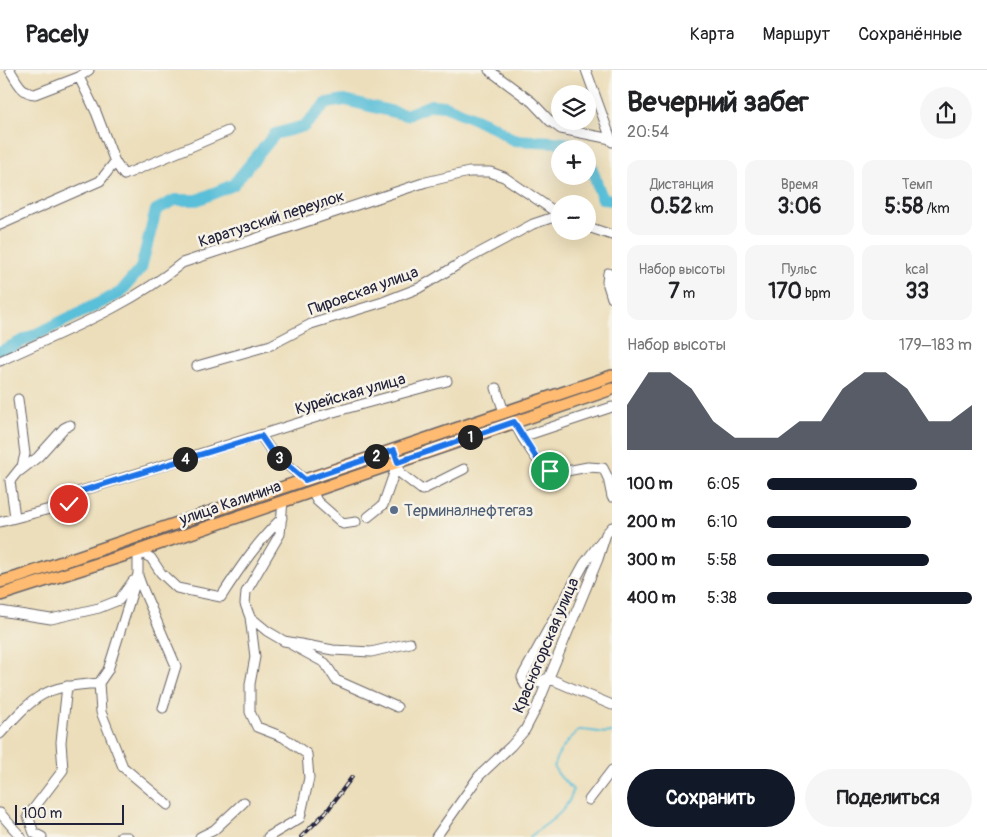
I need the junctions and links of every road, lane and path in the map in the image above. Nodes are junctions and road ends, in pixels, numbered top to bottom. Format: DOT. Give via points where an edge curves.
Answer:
graph roads {
  1 [pos="10,70"];
  2 [pos="89,70"];
  3 [pos="489,70"];
  4 [pos="586,70"];
  5 [pos="79,77"];
  6 [pos="228,131"];
  7 [pos="612,140"];
  8 [pos="115,162"];
  9 [pos="551,209"];
  10 [pos="551,218"];
  11 [pos="0,225"];
  12 [pos="596,230"];
  13 [pos="612,235"];
  14 [pos="608,273"];
  15 [pos="612,298"];
  16 [pos="0,361"];
  17 [pos="197,366"];
  18 [pos="612,376"];
  19 [pos="447,381"];
  20 [pos="496,388"];
  21 [pos="612,389"];
  22 [pos="18,399"];
  23 [pos="612,407"];
  24 [pos="504,412"];
  25 [pos="514,422"];
  26 [pos="70,425"];
  27 [pos="438,435"];
  28 [pos="261,436"];
  29 [pos="522,437"];
  30 [pos="442,447"];
  31 [pos="394,450"];
  32 [pos="398,462"];
  33 [pos="464,469"];
  34 [pos="16,475"];
  35 [pos="305,480"];
  36 [pos="312,491"];
  37 [pos="612,497"];
  38 [pos="283,501"];
  39 [pos="16,517"];
  40 [pos="282,518"];
  41 [pos="368,518"];
  42 [pos="0,522"];
  43 [pos="356,522"];
  44 [pos="609,530"];
  45 [pos="138,551"];
  46 [pos="138,574"];
  47 [pos="1,578"];
  48 [pos="0,595"];
  49 [pos="0,611"];
  50 [pos="250,617"];
  51 [pos="284,641"];
  52 [pos="410,643"];
  53 [pos="548,678"];
  54 [pos="99,683"];
  55 [pos="67,686"];
  56 [pos="612,705"];
  57 [pos="397,707"];
  58 [pos="163,708"];
  59 [pos="0,734"];
  60 [pos="612,770"];
  61 [pos="589,800"];
  62 [pos="244,802"];
  63 [pos="168,806"];
  64 [pos="0,813"];
  65 [pos="21,837"];
  66 [pos="42,837"];
  67 [pos="120,837"];
  68 [pos="128,837"];
  69 [pos="200,837"];
  70 [pos="268,837"];
  71 [pos="436,837"];
  1 -- 5 [label="street" via="24,92 29,94"];
  2 -- 5 [label="street"];
  3 -- 7 [label="street" via="532,102 561,129"];
  4 -- 7 [label="street"];
  5 -- 8 [label="street"];
  6 -- 8 [label="street" via="124,174"];
  8 -- 11 [label="street" via="100,182"];
  9 -- 16 [label="street, Каратузский переулок" via="504,177 490,172 470,172 426,182 182,263 113,308"];
  10 -- 17 [label="street, Пировская улица" via="533,224 420,288 311,324 271,345"];
  12 -- 13 [label="street"];
  14 -- 15 [label="street"];
  18 -- 24 [label="main road, улица Калинина"];
  19 -- 28 [label="street, Курейская улица"];
  20 -- 24 [label="street"];
  21 -- 25 [label="main road, улица Калинина"];
  22 -- 34 [label="street" via="25,454"];
  23 -- 29 [label="street"];
  24 -- 27 [label="main road, улица Калинина"];
  25 -- 29 [label="street"];
  25 -- 30 [label="main road, улица Калинина"];
  26 -- 34 [label="street"];
  27 -- 30 [label="main road"];
  27 -- 31 [label="main road, улица Калинина"];
  28 -- 35 [label="street" via="272,452"];
  28 -- 39 [label="street, Курейская улица" via="75,493 69,504"];
  29 -- 37 [label="street" via="550,471 604,468"];
  30 -- 32 [label="main road, улица Калинина"];
  31 -- 32 [label="main road"];
  31 -- 35 [label="main road, улица Калинина"];
  32 -- 33 [label="street" via="400,474 422,490"];
  32 -- 36 [label="main road, улица Калинина"];
  32 -- 41 [label="street" via="383,505"];
  34 -- 39 [label="street" via="10,485"];
  35 -- 47 [label="main road, улица Калинина"];
  36 -- 38 [label="main road, улица Калинина"];
  36 -- 43 [label="street" via="317,501 343,524"];
  38 -- 40 [label="street"];
  38 -- 45 [label="main road, улица Калинина"];
  39 -- 42 [label="street, Курейская улица"];
  40 -- 45 [label="street" via="221,597 177,588 151,558"];
  40 -- 50 [label="street" via="280,534 246,592 245,604"];
  44 -- 53 [label="street, Красногорская улица"];
  44 -- 53 [label="street" via="584,564 522,677 525,685 529,686"];
  45 -- 46 [label="street"];
  45 -- 48 [label="main road, улица Калинина"];
  46 -- 49 [label="street" via="119,600 99,608 50,619"];
  46 -- 54 [label="street" via="108,670"];
  46 -- 58 [label="street" via="176,666"];
  50 -- 51 [label="street"];
  50 -- 70 [label="street" via="255,656 250,712 257,726 283,737 307,754 309,778 300,818"];
  51 -- 52 [label="street" via="334,650 371,652"];
  51 -- 57 [label="street" via="325,663 336,680"];
  53 -- 56 [label="street"];
  53 -- 71 [label="street, Красногорская улица" via="525,730 479,776"];
  54 -- 55 [label="street"];
  54 -- 63 [label="street" via="101,712 123,767"];
  55 -- 59 [label="street" via="43,694 22,710"];
  55 -- 66 [label="street" via="61,742 63,770 28,816 34,833"];
  60 -- 61 [label="street"];
  62 -- 69 [label="street" via="214,830"];
  64 -- 65 [label="street"];
  67 -- 68 [label="street"];
}
